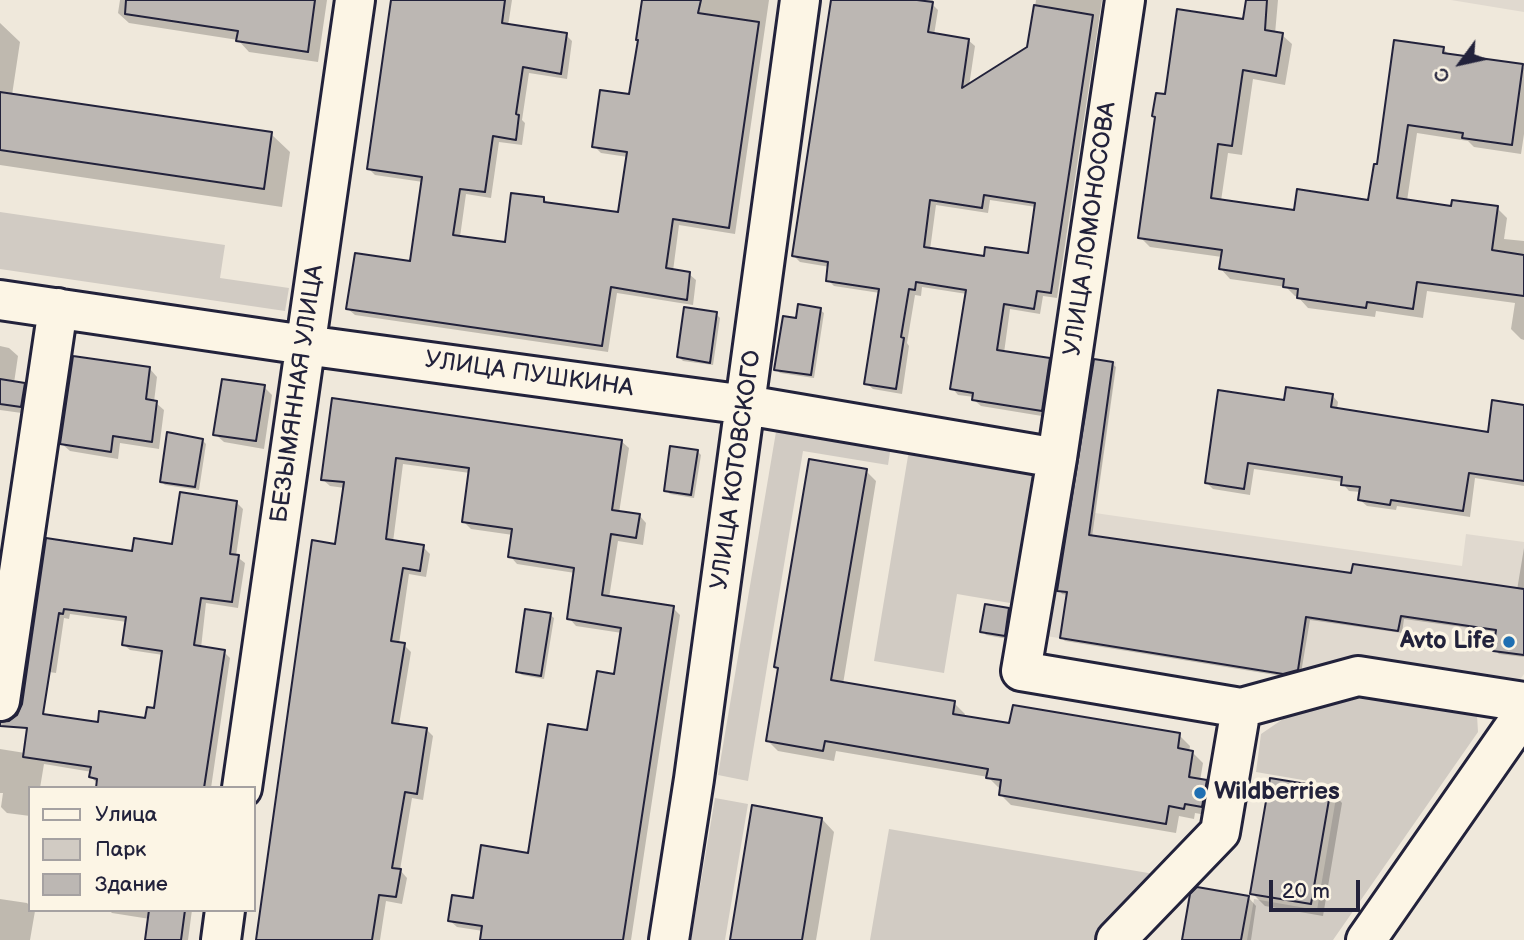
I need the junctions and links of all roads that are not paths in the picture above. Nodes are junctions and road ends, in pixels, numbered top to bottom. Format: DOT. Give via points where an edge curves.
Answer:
graph roads {
  1 [pos="355,0"];
  2 [pos="800,0"];
  3 [pos="1125,0"];
  4 [pos="0,300"];
  5 [pos="58,308"];
  6 [pos="305,345"];
  7 [pos="746,405"];
  8 [pos="1057,458"];
  9 [pos="0,701"];
  10 [pos="1524,702"];
  11 [pos="1241,708"];
  12 [pos="1524,713"];
  13 [pos="242,786"];
  14 [pos="225,912"];
  15 [pos="220,940"];
  16 [pos="669,940"];
  17 [pos="1116,940"];
  18 [pos="1366,940"];
  1 -- 6 [label="street, БЕЗЫМЯННАЯ УЛИЦА"];
  2 -- 7 [label="street, УЛИЦА КОТОВСКОГО"];
  3 -- 8 [label="street, УЛИЦА ЛОМОНОСОВА"];
  4 -- 5 [label="street, УЛИЦА ПУШКИНА"];
  5 -- 6 [label="street, УЛИЦА ПУШКИНА"];
  5 -- 9 [label="street"];
  6 -- 7 [label="street, УЛИЦА ПУШКИНА"];
  6 -- 13 [label="street, БЕЗЫМЯННАЯ УЛИЦА"];
  7 -- 8 [label="street, УЛИЦА ПУШКИНА"];
  7 -- 16 [label="street, УЛИЦА КОТОВСКОГО"];
  8 -- 11 [label="street, УЛИЦА ЛОМОНОСОВА" via="1021,671"];
  10 -- 11 [label="street" via="1358,676"];
  11 -- 17 [label="street" via="1220,832"];
  12 -- 18 [label="street"];
  14 -- 15 [label="street"];
}
